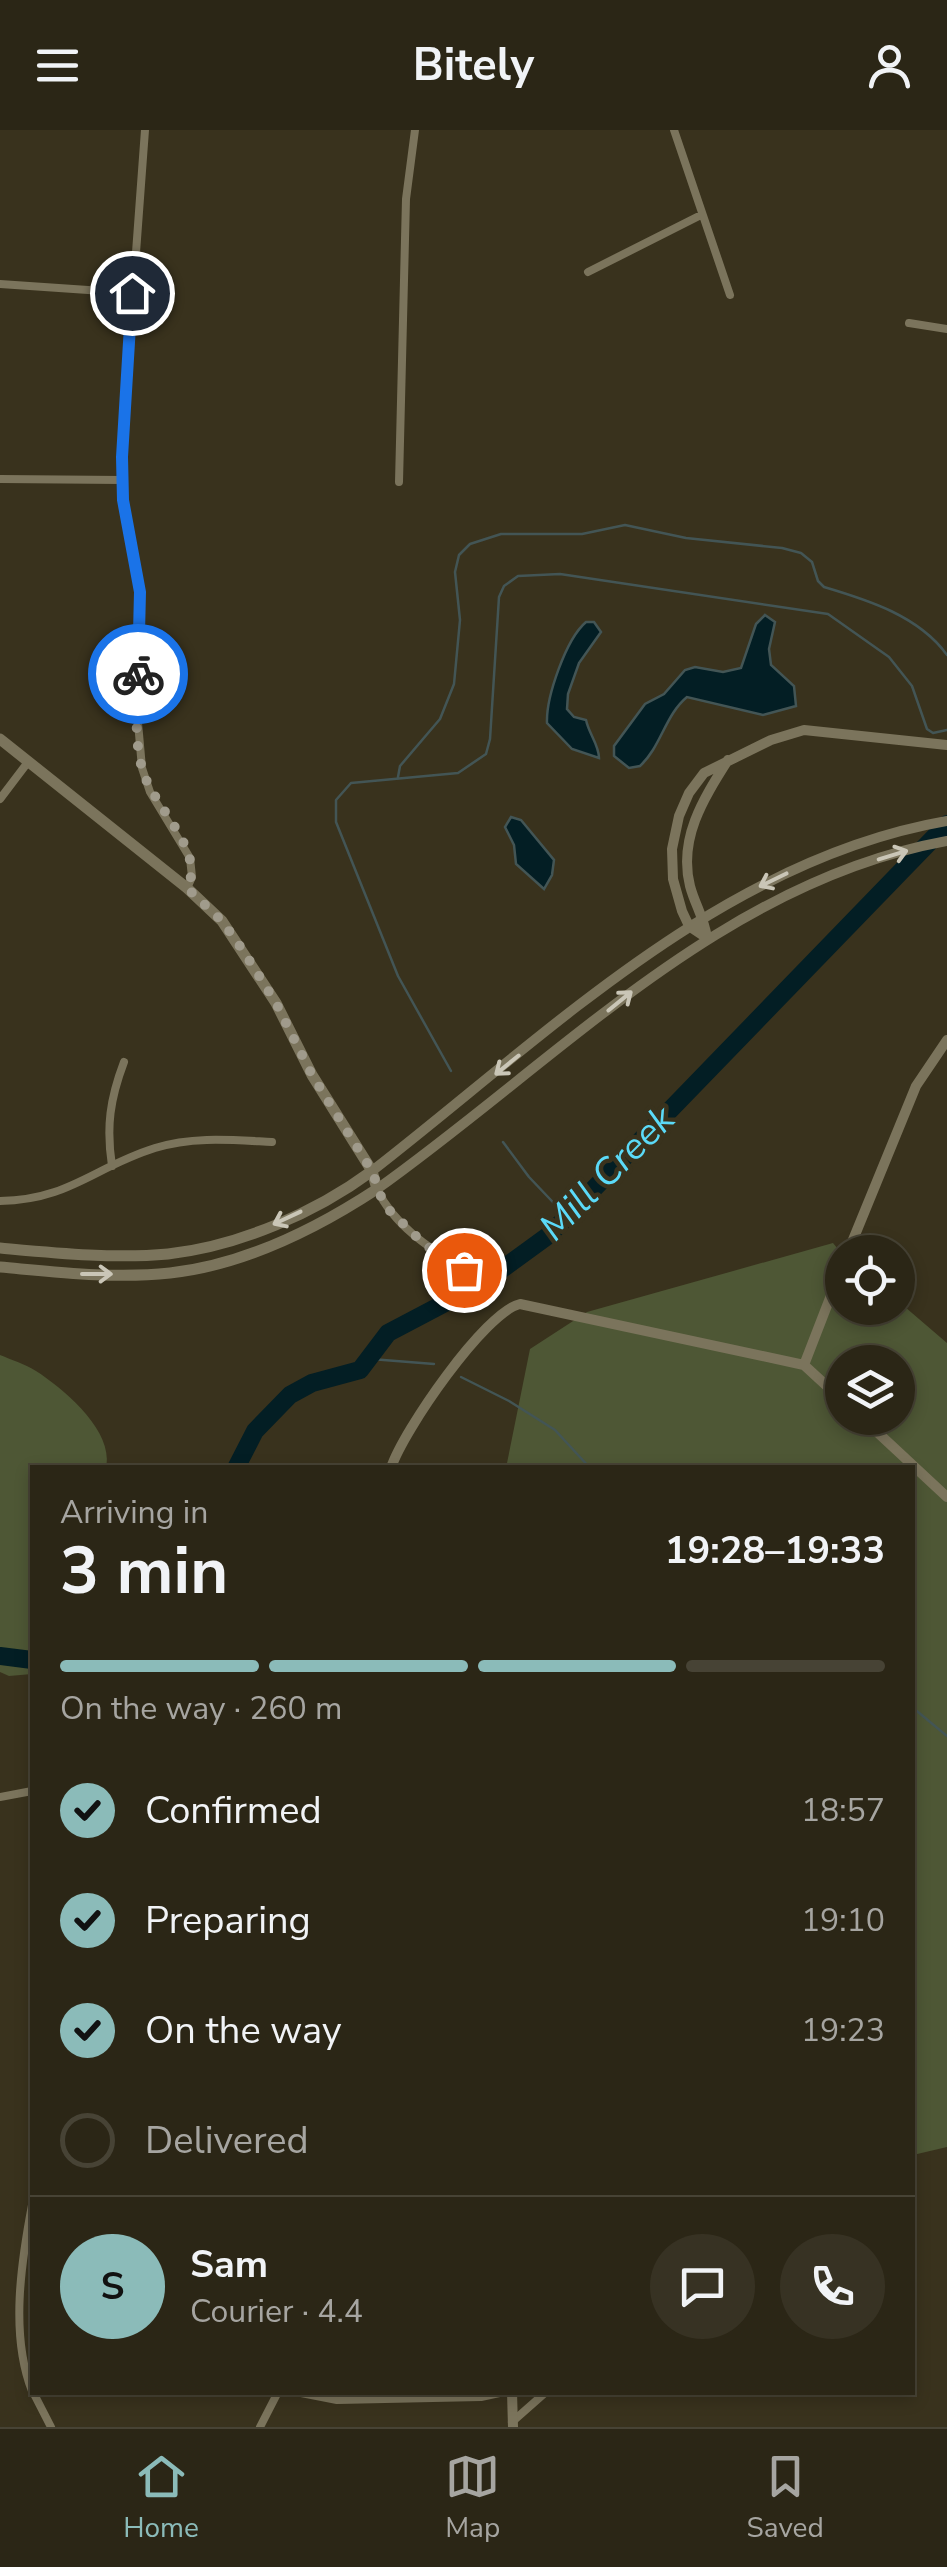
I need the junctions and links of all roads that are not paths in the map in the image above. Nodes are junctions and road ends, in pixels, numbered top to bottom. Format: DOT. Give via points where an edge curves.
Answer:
graph roads {
  1 [pos="144,130"];
  2 [pos="415,130"];
  3 [pos="674,130"];
  4 [pos="701,215"];
  5 [pos="588,272"];
  6 [pos="0,284"];
  7 [pos="132,293"];
  8 [pos="730,294"];
  9 [pos="909,324"];
  10 [pos="947,329"];
  11 [pos="0,480"];
  12 [pos="123,480"];
  13 [pos="399,482"];
  14 [pos="0,739"];
  15 [pos="947,745"];
  16 [pos="728,759"];
  17 [pos="28,762"];
  18 [pos="0,799"];
  19 [pos="947,821"];
  20 [pos="947,841"];
  21 [pos="187,888"];
  22 [pos="704,916"];
  23 [pos="690,926"];
  24 [pos="707,938"];
  25 [pos="947,1040"];
  26 [pos="124,1062"];
  27 [pos="272,1142"];
  28 [pos="112,1166"];
  29 [pos="372,1171"];
  30 [pos="377,1190"];
  31 [pos="0,1202"];
  32 [pos="855,1235"];
  33 [pos="0,1248"];
  34 [pos="0,1267"];
  35 [pos="464,1270"];
  36 [pos="825,1311"];
  37 [pos="804,1365"];
  38 [pos="825,1384"];
  39 [pos="880,1435"];
  40 [pos="392,1465"];
  41 [pos="913,1465"];
  42 [pos="915,1467"];
  43 [pos="947,1497"];
  44 [pos="30,1791"];
  45 [pos="0,1797"];
  46 [pos="30,2220"];
  47 [pos="30,2384"];
  48 [pos="35,2395"];
  49 [pos="276,2395"];
  50 [pos="311,2395"];
  51 [pos="490,2395"];
  52 [pos="512,2395"];
  53 [pos="543,2395"];
  54 [pos="512,2424"];
  55 [pos="51,2427"];
  56 [pos="260,2427"];
  1 -- 7 [label="street"];
  2 -- 13 [label="street" via="405,217"];
  3 -- 4 [label="street"];
  4 -- 5 [label="street"];
  4 -- 8 [label="street"];
  6 -- 7 [label="street"];
  7 -- 12 [label="street"];
  9 -- 10 [label="street"];
  11 -- 12 [label="street"];
  12 -- 21 [label="street" via="140,592 142,768 190,858"];
  14 -- 17 [label="main road"];
  15 -- 16 [label="street" via="804,730"];
  16 -- 22 [label="street" via="694,820 688,854 690,886"];
  16 -- 23 [label="street" via="704,773 679,816 673,879"];
  17 -- 18 [label="street"];
  17 -- 21 [label="main road"];
  19 -- 22 [label="street, one-way" via="863,843"];
  24 -- 20 [label="street, one-way" via="840,872"];
  21 -- 29 [label="main road" via="244,952"];
  22 -- 23 [label="street"];
  22 -- 24 [label="street"];
  23 -- 24 [label="street"];
  23 -- 29 [label="street, one-way"];
  30 -- 24 [label="street, one-way"];
  25 -- 32 [label="street" via="916,1086"];
  26 -- 28 [label="street" via="110,1099"];
  27 -- 28 [label="street" via="195,1140"];
  28 -- 31 [label="street" via="56,1194"];
  29 -- 30 [label="main road"];
  29 -- 33 [label="main road, one-way" via="329,1199 206,1247 82,1255"];
  34 -- 30 [label="main road, one-way" via="81,1274 210,1266 337,1216"];
  30 -- 35 [label="street" via="425,1245"];
  36 -- 37 [label="street"];
  37 -- 38 [label="street"];
  37 -- 40 [label="street" via="511,1306 493,1319 416,1417"];
  39 -- 41 [label="street"];
  42 -- 43 [label="street"];
  44 -- 45 [label="street"];
  46 -- 47 [label="street" via="20,2341"];
  48 -- 55 [label="street"];
  49 -- 56 [label="street"];
  50 -- 51 [label="street" via="337,2400"];
  52 -- 54 [label="street"];
  53 -- 54 [label="street"];
}
